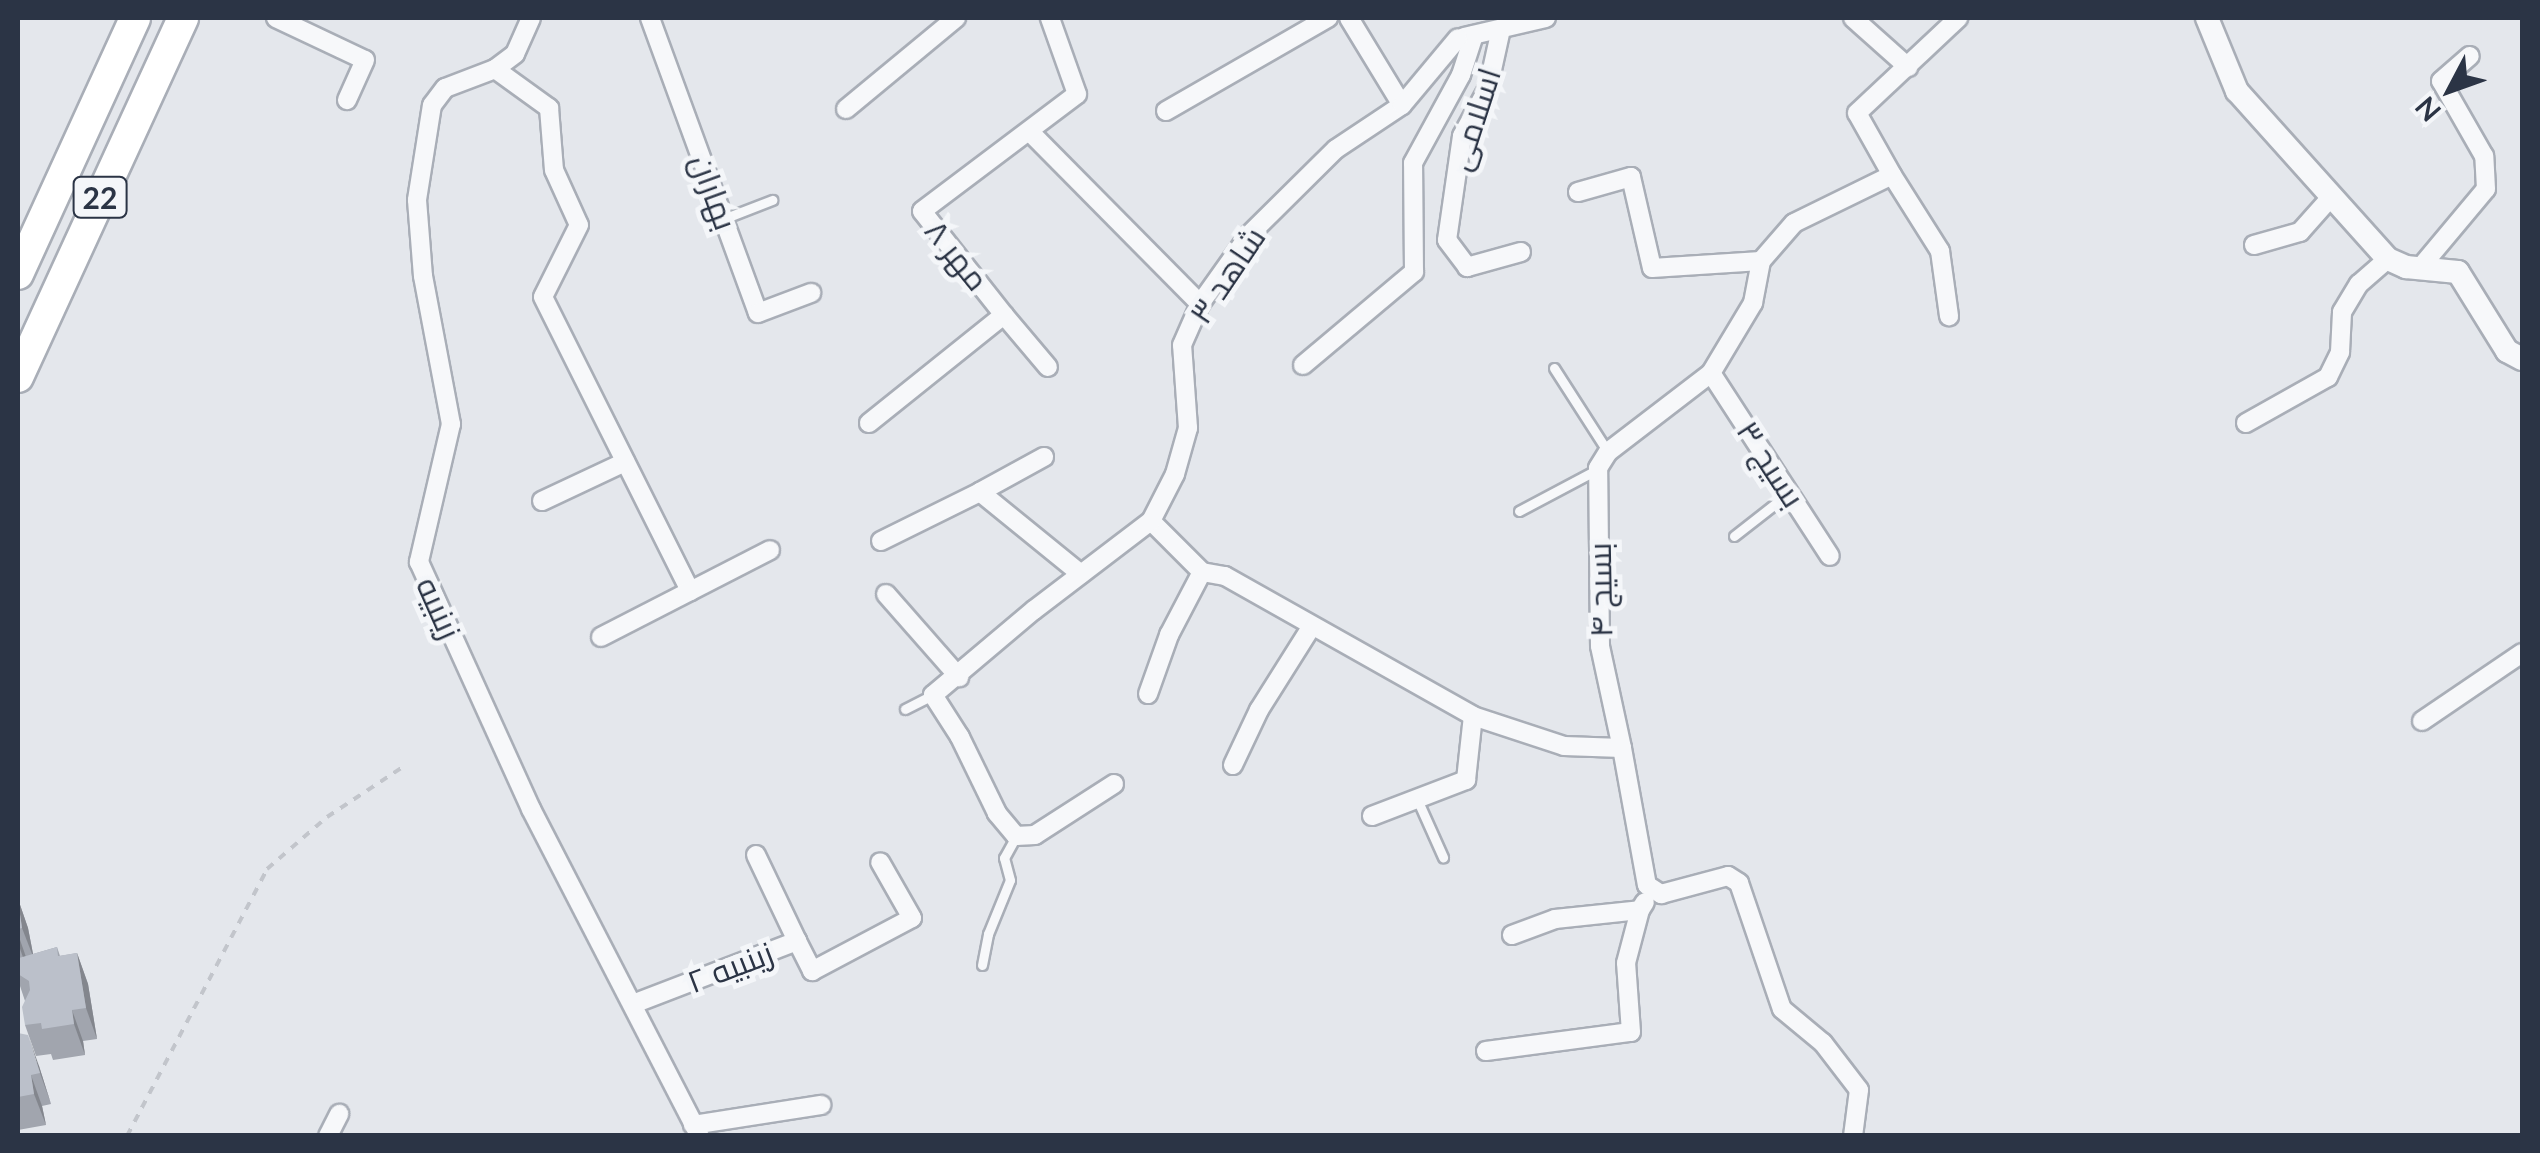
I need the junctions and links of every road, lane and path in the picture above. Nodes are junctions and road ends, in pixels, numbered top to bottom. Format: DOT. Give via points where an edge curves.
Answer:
graph roads {
  1 [pos="135,18"];
  2 [pos="183,18"];
  3 [pos="276,18"];
  4 [pos="531,18"];
  5 [pos="650,18"];
  6 [pos="956,18"];
  7 [pos="1050,18"];
  8 [pos="1328,18"];
  9 [pos="1349,18"];
  10 [pos="1452,18"];
  11 [pos="1546,18"];
  12 [pos="1853,18"];
  13 [pos="1958,18"];
  14 [pos="2207,18"];
  15 [pos="1502,29"];
  16 [pos="1466,36"];
  17 [pos="2470,56"];
  18 [pos="1908,67"];
  19 [pos="494,69"];
  20 [pos="347,100"];
  21 [pos="1402,105"];
  22 [pos="846,110"];
  23 [pos="1166,110"];
  24 [pos="1030,132"];
  25 [pos="1892,174"];
  26 [pos="1578,192"];
  27 [pos="2332,196"];
  28 [pos="772,200"];
  29 [pos="723,218"];
  30 [pos="2254,246"];
  31 [pos="1520,252"];
  32 [pos="2388,259"];
  33 [pos="1761,261"];
  34 [pos="2419,269"];
  35 [pos="18,274"];
  36 [pos="18,293"];
  37 [pos="811,293"];
  38 [pos="1200,304"];
  39 [pos="49,309"];
  40 [pos="1004,315"];
  41 [pos="1949,316"];
  42 [pos="2522,359"];
  43 [pos="1303,365"];
  44 [pos="1048,367"];
  45 [pos="1554,368"];
  46 [pos="1711,373"];
  47 [pos="18,377"];
  48 [pos="869,423"];
  49 [pos="2246,423"];
  50 [pos="1044,457"];
  51 [pos="1603,460"];
  52 [pos="625,462"];
  53 [pos="980,492"];
  54 [pos="1789,493"];
  55 [pos="542,501"];
  56 [pos="1519,511"];
  57 [pos="1151,522"];
  58 [pos="1734,536"];
  59 [pos="880,541"];
  60 [pos="770,550"];
  61 [pos="1830,556"];
  62 [pos="1202,572"];
  63 [pos="1081,574"];
  64 [pos="690,590"];
  65 [pos="886,594"];
  66 [pos="1312,626"];
  67 [pos="601,636"];
  68 [pos="2522,653"];
  69 [pos="960,677"];
  70 [pos="1148,694"];
  71 [pos="933,695"];
  72 [pos="904,708"];
  73 [pos="1473,716"];
  74 [pos="2422,720"];
  75 [pos="1622,748"];
  76 [pos="406,766"];
  77 [pos="1232,766"];
  78 [pos="1114,784"];
  79 [pos="1416,799"];
  80 [pos="1372,816"];
  81 [pos="1016,836"];
  82 [pos="756,855"];
  83 [pos="1443,857"];
  84 [pos="880,862"];
  85 [pos="1654,890"];
  86 [pos="1640,910"];
  87 [pos="1512,935"];
  88 [pos="796,941"];
  89 [pos="982,965"];
  90 [pos="633,1004"];
  91 [pos="1486,1051"];
  92 [pos="821,1106"];
  93 [pos="339,1114"];
  94 [pos="697,1130"];
  95 [pos="127,1136"];
  96 [pos="328,1136"];
  97 [pos="1853,1136"];
  1 -- 35 [label="main road"];
  2 -- 39 [label="main road, 22"];
  3 -- 20 [label="street" via="366,60"];
  4 -- 19 [label="street, زینبیه" via="515,54"];
  5 -- 29 [label="street, بهاران"];
  6 -- 22 [label="street"];
  7 -- 24 [label="street" via="1077,94"];
  8 -- 23 [label="street"];
  9 -- 21 [label="street"];
  10 -- 16 [label="street"];
  11 -- 15 [label="street"];
  12 -- 18 [label="street"];
  13 -- 18 [label="street"];
  14 -- 27 [label="street" via="2237,90"];
  15 -- 16 [label="street"];
  15 -- 31 [label="street, اسلامی" via="1488,88 1462,136 1447,240 1466,267"];
  16 -- 21 [label="street, شاهد ۳"];
  16 -- 43 [label="street" via="1460,75 1413,164 1414,272"];
  17 -- 34 [label="street" via="2441,81 2484,156 2486,190"];
  18 -- 25 [label="street" via="1858,113"];
  19 -- 52 [label="street" via="549,108 554,170 579,225 543,297"];
  19 -- 90 [label="street, زینبیه" via="445,88 432,104 418,200 423,276 451,424 420,562 522,792"];
  21 -- 38 [label="street, شاهد ۳" via="1336,149 1248,234"];
  24 -- 38 [label="street"];
  24 -- 40 [label="street, مهر ۸" via="922,211"];
  25 -- 33 [label="street" via="1794,223"];
  25 -- 41 [label="street" via="1940,251"];
  26 -- 33 [label="street" via="1631,177 1652,268"];
  27 -- 30 [label="street" via="2300,232"];
  27 -- 32 [label="street"];
  28 -- 29 [label="lane"];
  29 -- 37 [label="street, بهاران" via="758,312"];
  32 -- 34 [label="street"];
  32 -- 49 [label="street" via="2359,284 2342,312 2340,352 2328,378"];
  33 -- 46 [label="street" via="1753,303"];
  34 -- 42 [label="street" via="2458,272 2507,351"];
  36 -- 39 [label="main road"];
  38 -- 57 [label="street, شاهد ۳" via="1182,346 1188,428"];
  39 -- 47 [label="main road, 22"];
  40 -- 44 [label="street"];
  40 -- 48 [label="street, مهر ۸"];
  45 -- 51 [label="lane"];
  46 -- 51 [label="street"];
  46 -- 54 [label="street, بسیج ۳"];
  50 -- 53 [label="street"];
  51 -- 56 [label="lane"];
  51 -- 75 [label="street, بسیج ۴" via="1600,646"];
  52 -- 55 [label="street"];
  52 -- 64 [label="street"];
  53 -- 59 [label="street"];
  53 -- 63 [label="street"];
  54 -- 58 [label="lane"];
  54 -- 61 [label="street, بسیج ۳"];
  57 -- 62 [label="street"];
  57 -- 63 [label="street, شاهد ۳"];
  60 -- 64 [label="street"];
  62 -- 66 [label="street" via="1225,576"];
  62 -- 70 [label="street" via="1169,634"];
  63 -- 69 [label="street, شاهد ۳"];
  64 -- 67 [label="street"];
  65 -- 69 [label="street"];
  66 -- 73 [label="street"];
  66 -- 77 [label="street"];
  68 -- 74 [label="street"];
  69 -- 71 [label="street, شاهد ۳"];
  71 -- 72 [label="lane"];
  71 -- 81 [label="street"];
  73 -- 75 [label="street" via="1564,746"];
  73 -- 79 [label="street" via="1466,780"];
  75 -- 85 [label="street, بسیج ۴" via="1647,884"];
  76 -- 95 [label="path" via="327,816 267,869"];
  78 -- 81 [label="street" via="1035,836"];
  79 -- 80 [label="street"];
  79 -- 83 [label="lane"];
  81 -- 89 [label="lane" via="1004,858 1010,880"];
  82 -- 88 [label="street"];
  84 -- 88 [label="street, زینبیه ۲" via="912,918 812,971"];
  85 -- 86 [label="street"];
  85 -- 97 [label="street" via="1661,894 1728,876 1740,883 1782,1009 1823,1043 1859,1090"];
  86 -- 87 [label="street" via="1555,920"];
  86 -- 91 [label="street" via="1626,964 1630,1032"];
  88 -- 90 [label="street, زینبیه ۲"];
  90 -- 94 [label="street, زینبیه"];
  92 -- 94 [label="street"];
  93 -- 96 [label="street"];
}
